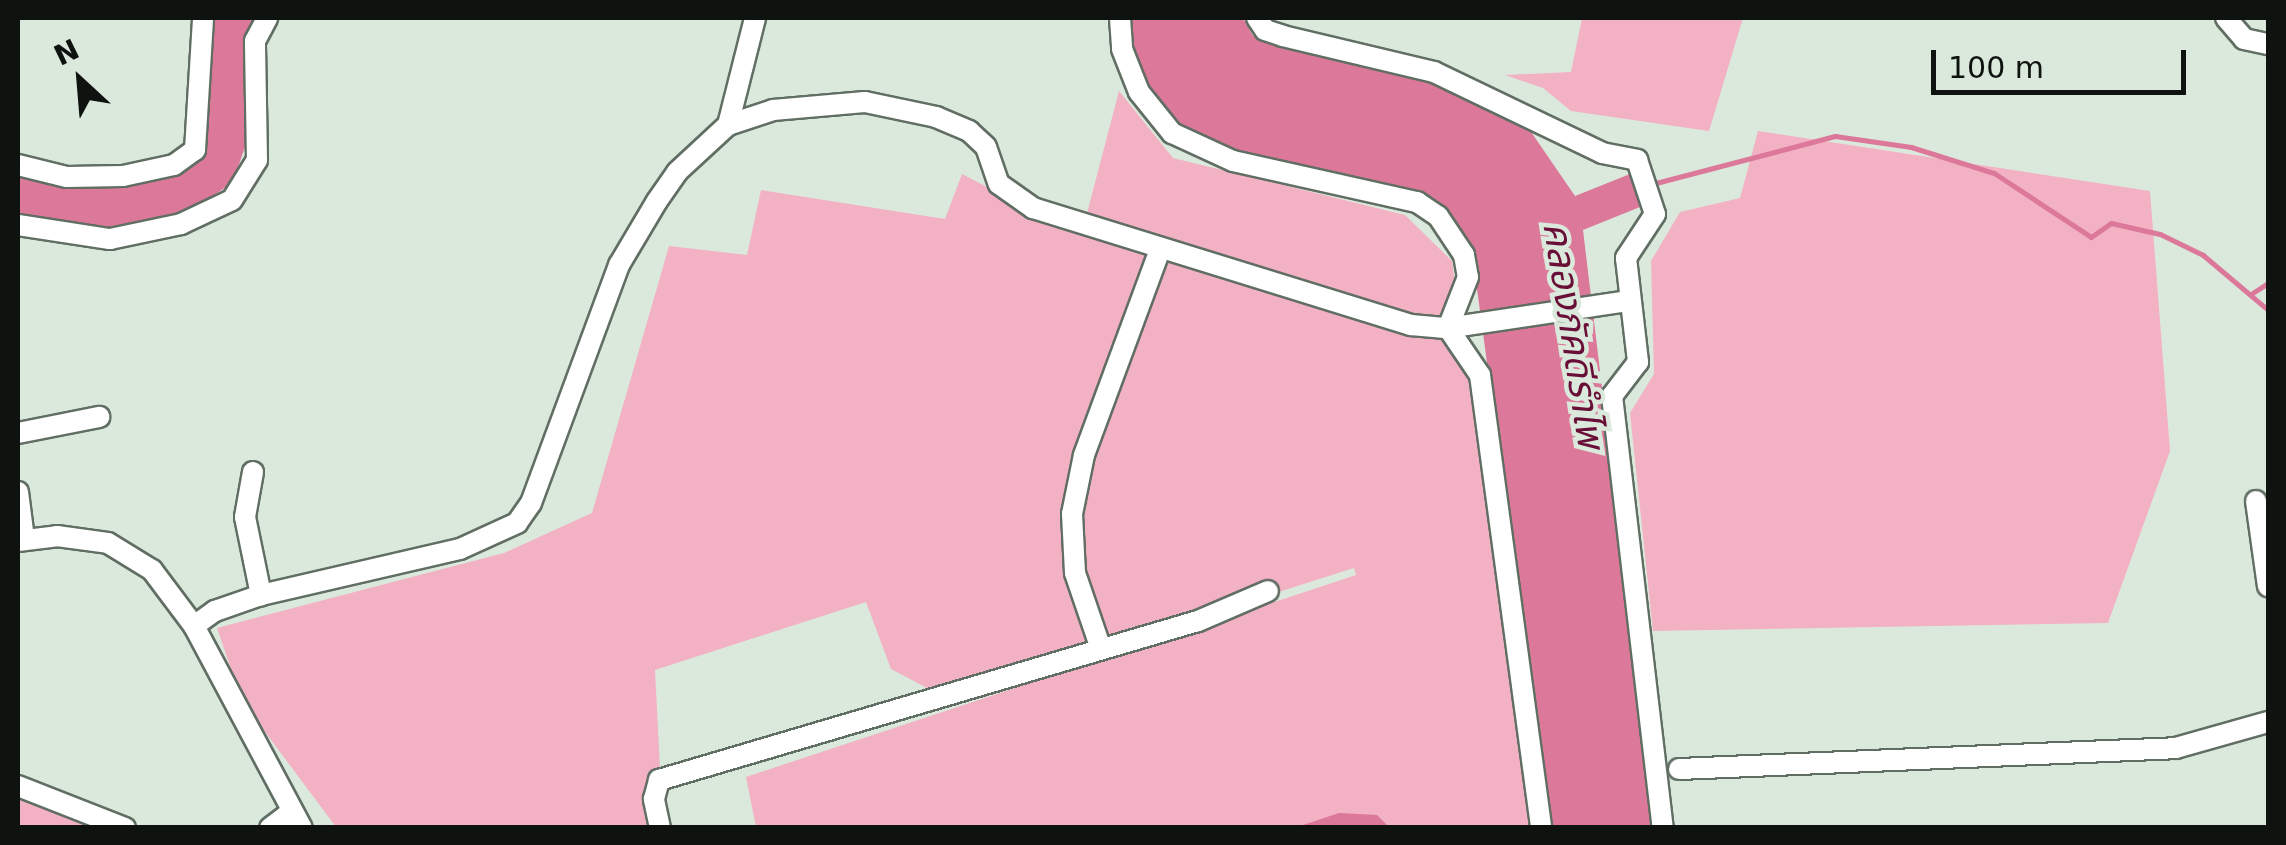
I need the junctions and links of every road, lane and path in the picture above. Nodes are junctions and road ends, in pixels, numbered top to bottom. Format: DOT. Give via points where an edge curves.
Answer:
graph roads {
  1 [pos="202,18"];
  2 [pos="268,18"];
  3 [pos="755,18"];
  4 [pos="1120,18"];
  5 [pos="1257,18"];
  6 [pos="2226,18"];
  7 [pos="2268,44"];
  8 [pos="728,125"];
  9 [pos="18,165"];
  10 [pos="18,225"];
  11 [pos="1159,252"];
  12 [pos="1620,302"];
  13 [pos="1458,325"];
  14 [pos="99,417"];
  15 [pos="18,434"];
  16 [pos="252,472"];
  17 [pos="18,492"];
  18 [pos="2256,501"];
  19 [pos="21,540"];
  20 [pos="2268,586"];
  21 [pos="1268,591"];
  22 [pos="261,595"];
  23 [pos="194,626"];
  24 [pos="1101,649"];
  25 [pos="2268,722"];
  26 [pos="1679,770"];
  27 [pos="18,786"];
  28 [pos="297,820"];
  29 [pos="125,828"];
  30 [pos="270,828"];
  31 [pos="660,828"];
  32 [pos="1540,828"];
  33 [pos="1664,828"];
  1 -- 9 [label="street" via="195,150 174,165 123,176 67,177"];
  2 -- 10 [label="street" via="255,41 257,160 232,200 181,224 110,239"];
  3 -- 8 [label="street"];
  4 -- 13 [label="street" via="1122,49 1139,92 1186,142 1233,161 1417,202 1438,216 1469,272"];
  5 -- 12 [label="street" via="1265,30 1283,36 1434,72 1602,152 1636,158 1655,214 1648,234 1628,251"];
  6 -- 7 [label="street" via="2244,38"];
  8 -- 11 [label="street" via="773,110 865,102 936,117 986,147 989,166 1010,196"];
  8 -- 22 [label="street" via="677,172 619,265 531,503 516,523 460,549"];
  11 -- 13 [label="street" via="1411,326"];
  11 -- 24 [label="street" via="1084,455 1072,514 1076,573"];
  12 -- 13 [label="street"];
  12 -- 33 [label="street" via="1638,362 1612,396"];
  13 -- 32 [label="street" via="1480,375"];
  14 -- 15 [label="street"];
  16 -- 22 [label="street" via="245,517"];
  17 -- 19 [label="street"];
  18 -- 20 [label="street"];
  19 -- 23 [label="street" via="83,538 132,553"];
  21 -- 24 [label="street" via="1198,621"];
  22 -- 23 [label="street" via="215,610"];
  23 -- 28 [label="street"];
  24 -- 31 [label="street" via="659,780 654,799"];
  25 -- 26 [label="street" via="2176,748"];
  27 -- 29 [label="street"];
  28 -- 30 [label="street"];
}
